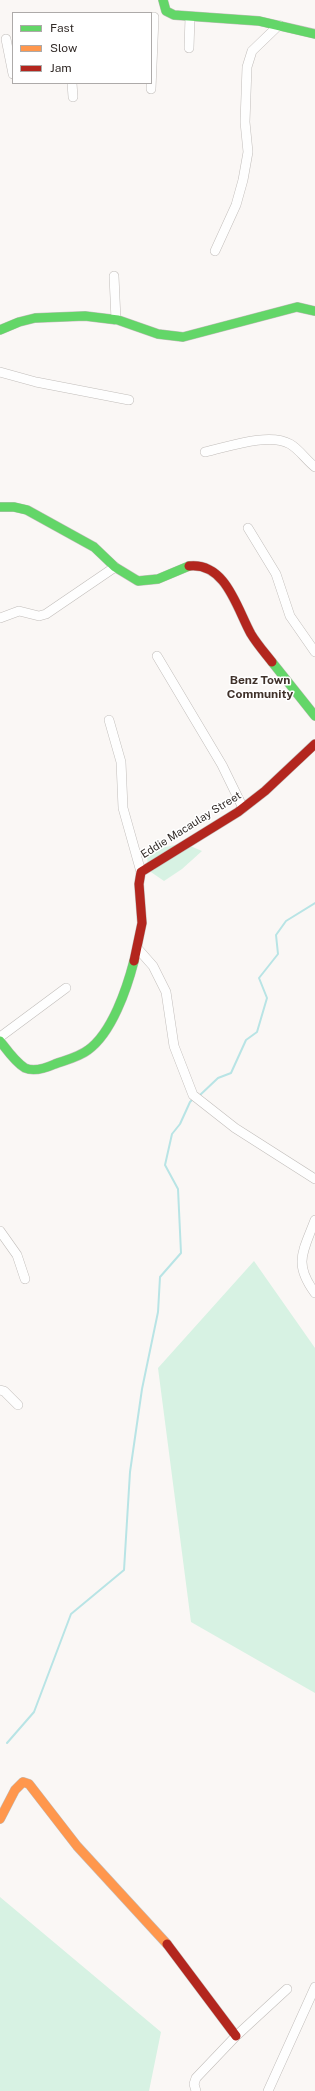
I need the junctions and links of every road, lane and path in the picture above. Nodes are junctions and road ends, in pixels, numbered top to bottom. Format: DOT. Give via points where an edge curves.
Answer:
graph roads {
  1 [pos="163,0"];
  2 [pos="166,11"];
  3 [pos="153,17"];
  4 [pos="190,17"];
  5 [pos="280,25"];
  6 [pos="315,34"];
  7 [pos="6,39"];
  8 [pos="189,48"];
  9 [pos="152,53"];
  10 [pos="12,69"];
  11 [pos="72,84"];
  12 [pos="151,84"];
  13 [pos="151,89"];
  14 [pos="73,97"];
  15 [pos="215,252"];
  16 [pos="114,276"];
  17 [pos="315,311"];
  18 [pos="116,320"];
  19 [pos="0,330"];
  20 [pos="0,372"];
  21 [pos="129,400"];
  22 [pos="205,452"];
  23 [pos="315,466"];
  24 [pos="0,507"];
  25 [pos="248,528"];
  26 [pos="115,567"];
  27 [pos="0,618"];
  28 [pos="315,652"];
  29 [pos="157,656"];
  30 [pos="315,716"];
  31 [pos="109,720"];
  32 [pos="315,744"];
  33 [pos="243,808"];
  34 [pos="141,872"];
  35 [pos="138,949"];
  36 [pos="66,988"];
  37 [pos="0,1037"];
  38 [pos="0,1041"];
  39 [pos="315,1179"];
  40 [pos="315,1220"];
  41 [pos="0,1231"];
  42 [pos="25,1279"];
  43 [pos="315,1293"];
  44 [pos="0,1390"];
  45 [pos="18,1405"];
  46 [pos="0,1819"];
  47 [pos="315,1987"];
  48 [pos="287,1988"];
  49 [pos="236,2036"];
  50 [pos="196,2091"];
  51 [pos="268,2091"];
  1 -- 2 [label="street"];
  2 -- 3 [label="street" via="160,16"];
  2 -- 4 [label="street"];
  3 -- 9 [label="street"];
  4 -- 5 [label="street" via="223,17"];
  4 -- 8 [label="street"];
  5 -- 6 [label="street"];
  5 -- 15 [label="street" via="252,51 247,67 245,122 248,152 236,205"];
  7 -- 10 [label="street"];
  11 -- 14 [label="street"];
  12 -- 13 [label="street"];
  16 -- 18 [label="street"];
  17 -- 18 [label="street" via="297,307 183,337 165,336"];
  18 -- 19 [label="street" via="90,317 38,318"];
  20 -- 21 [label="street" via="36,382"];
  22 -- 23 [label="street" via="267,439 280,439"];
  24 -- 26 [label="street" via="27,510 94,547"];
  25 -- 28 [label="street" via="276,574 290,616"];
  26 -- 27 [label="street" via="46,614 39,616 19,611"];
  26 -- 30 [label="street" via="138,581 172,575 187,566 196,565 212,570 224,581 252,636"];
  29 -- 33 [label="street" via="222,765"];
  31 -- 34 [label="street" via="121,762 123,808"];
  32 -- 33 [label="street, Eddie Macaulay Street"];
  33 -- 34 [label="street, Eddie Macaulay Street"];
  34 -- 35 [label="street, Eddie Macaulay Street" via="138,882 142,924"];
  35 -- 38 [label="street, Eddie Macaulay Street" via="126,985 105,1031 84,1054 33,1072 28,1071"];
  35 -- 39 [label="street" via="153,966 166,992 174,1046 193,1095 235,1128"];
  36 -- 37 [label="street"];
  40 -- 43 [label="street" via="302,1255 302,1271"];
  41 -- 42 [label="street" via="17,1255"];
  44 -- 45 [label="street"];
  46 -- 49 [label="street" via="17,1786 23,1782 29,1784 77,1846 174,1952"];
  47 -- 51 [label="street"];
  48 -- 49 [label="street"];
  49 -- 50 [label="street" via="196,2078"];
}
